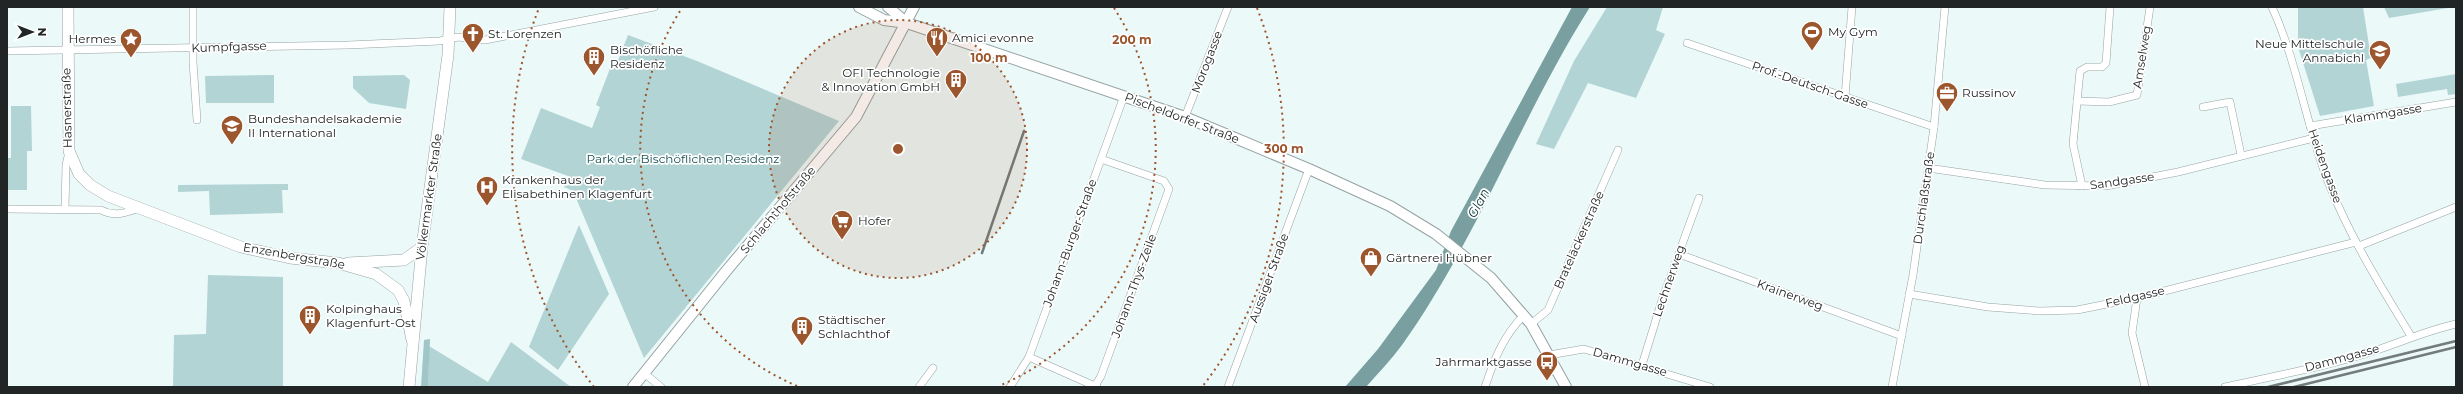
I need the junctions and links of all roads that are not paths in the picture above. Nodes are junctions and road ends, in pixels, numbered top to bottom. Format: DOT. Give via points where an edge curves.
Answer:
graph roads {
  1 [pos="68,7"];
  2 [pos="193,7"];
  3 [pos="450,7"];
  4 [pos="654,7"];
  5 [pos="859,7"];
  6 [pos="889,7"];
  7 [pos="914,7"];
  8 [pos="1228,7"];
  9 [pos="1852,7"];
  10 [pos="1945,7"];
  11 [pos="2110,7"];
  12 [pos="2150,7"];
  13 [pos="2272,7"];
  14 [pos="907,23"];
  15 [pos="450,39"];
  16 [pos="1687,43"];
  17 [pos="193,47"];
  18 [pos="67,50"];
  19 [pos="7,51"];
  20 [pos="1124,96"];
  21 [pos="1845,97"];
  22 [pos="2077,101"];
  23 [pos="2456,102"];
  24 [pos="2203,107"];
  25 [pos="1185,117"];
  26 [pos="197,120"];
  27 [pos="2310,126"];
  28 [pos="1934,127"];
  29 [pos="2314,138"];
  30 [pos="69,150"];
  31 [pos="1618,150"];
  32 [pos="2241,155"];
  33 [pos="1101,159"];
  34 [pos="1928,168"];
  35 [pos="1309,169"];
  36 [pos="2082,186"];
  37 [pos="1699,198"];
  38 [pos="2456,207"];
  39 [pos="138,208"];
  40 [pos="7,209"];
  41 [pos="65,209"];
  42 [pos="2357,244"];
  43 [pos="422,247"];
  44 [pos="1679,254"];
  45 [pos="338,263"];
  46 [pos="1909,294"];
  47 [pos="2137,298"];
  48 [pos="1524,315"];
  49 [pos="1531,324"];
  50 [pos="2456,324"];
  51 [pos="1902,336"];
  52 [pos="2411,336"];
  53 [pos="412,340"];
  54 [pos="1549,355"];
  55 [pos="1029,357"];
  56 [pos="1642,365"];
  57 [pos="933,368"];
  58 [pos="644,373"];
  59 [pos="1096,386"];
  60 [pos="409,387"];
  61 [pos="633,387"];
  62 [pos="660,387"];
  63 [pos="919,387"];
  64 [pos="1010,387"];
  65 [pos="1228,387"];
  66 [pos="1485,387"];
  67 [pos="1566,387"];
  68 [pos="1710,387"];
  69 [pos="1892,387"];
  70 [pos="2145,387"];
  71 [pos="2226,387"];
  1 -- 18 [label="main road, Hasnerstraße"];
  2 -- 17 [label="street"];
  3 -- 15 [label="main road, Völkermarkter Straße"];
  4 -- 15 [label="street, Kumpfgasse" via="485,40 458,37"];
  5 -- 14 [label="main road, Pischeldorfer Straße" via="884,20"];
  6 -- 14 [label="main road, Pischeldorfer Straße"];
  7 -- 14 [label="main road, Schlachthofstraße"];
  8 -- 25 [label="street, Morogasse"];
  9 -- 21 [label="street"];
  10 -- 28 [label="street, Durchlaßstraße"];
  11 -- 22 [label="street" via="2108,59 2102,67 2087,67 2080,71"];
  12 -- 22 [label="street, Amselweg" via="2136,95 2109,102"];
  13 -- 27 [label="street, Heidengasse" via="2291,52"];
  14 -- 20 [label="main road, Pischeldorfer Straße"];
  14 -- 58 [label="main road, Schlachthofstraße" via="856,117"];
  15 -- 17 [label="street, Kumpfgasse" via="348,45"];
  15 -- 43 [label="main road, Völkermarkter Straße"];
  16 -- 21 [label="street, Prof.-Deutsch-Gasse"];
  17 -- 18 [label="street, Kumpfgasse"];
  17 -- 26 [label="street"];
  18 -- 19 [label="street, Kumpfgasse"];
  18 -- 30 [label="main road, Hasnerstraße"];
  20 -- 25 [label="main road, Pischeldorfer Straße"];
  20 -- 33 [label="street, Johann-Burger-Straße"];
  21 -- 28 [label="street, Prof.-Deutsch-Gasse"];
  22 -- 36 [label="street" via="2073,144"];
  23 -- 27 [label="street, Klammgasse"];
  24 -- 32 [label="street" via="2230,102"];
  25 -- 35 [label="main road, Pischeldorfer Straße"];
  27 -- 29 [label="street, Heidengasse"];
  28 -- 34 [label="street, Durchlaßstraße"];
  29 -- 32 [label="street, Sandgasse"];
  29 -- 42 [label="street, Heidengasse" via="2329,184"];
  30 -- 39 [label="main road, Enzenbergstraße" via="79,174 90,185 108,196"];
  30 -- 41 [label="street, Hasnerstraße" via="66,164"];
  31 -- 49 [label="street, Brateläckerstraße" via="1548,310"];
  32 -- 36 [label="street, Sandgasse" via="2132,182"];
  33 -- 55 [label="street, Johann-Burger-Straße"];
  33 -- 59 [label="street, Johann-Thys-Zeile" via="1164,181 1169,189"];
  34 -- 36 [label="street, Sandgasse" via="2045,185"];
  34 -- 46 [label="street, Durchlaßstraße"];
  35 -- 48 [label="main road, Pischeldorfer Straße" via="1386,204 1436,234 1491,278"];
  35 -- 65 [label="street, Aussiger Straße"];
  37 -- 44 [label="street, Lechnerweg"];
  38 -- 42 [label="street, Feldgasse"];
  39 -- 41 [label="street" via="124,214 107,213 102,210"];
  39 -- 45 [label="main road, Enzenbergstraße" via="241,247 290,258"];
  40 -- 41 [label="street"];
  42 -- 47 [label="street, Feldgasse"];
  42 -- 52 [label="street, Heidengasse"];
  43 -- 45 [label="main road" via="404,260"];
  43 -- 53 [label="main road, Völkermarkter Straße"];
  44 -- 51 [label="street, Krainerweg"];
  44 -- 56 [label="street, Lechnerweg"];
  45 -- 53 [label="main road, Enzenbergstraße" via="376,274 398,290 408,313"];
  46 -- 47 [label="street, Feldgasse" via="1988,307 2039,311 2077,310"];
  46 -- 51 [label="street, Durchlaßstraße"];
  47 -- 70 [label="street" via="2132,333"];
  48 -- 49 [label="main road, Pischeldorfer Straße"];
  48 -- 66 [label="street" via="1500,347"];
  49 -- 54 [label="main road, Pischeldorfer Straße"];
  50 -- 52 [label="street, Dammgasse"];
  51 -- 69 [label="street, Durchlaßstraße"];
  52 -- 71 [label="street, Dammgasse" via="2380,349"];
  53 -- 60 [label="main road, Völkermarkter Straße"];
  54 -- 56 [label="street, Dammgasse" via="1584,349"];
  54 -- 67 [label="main road, Pischeldorfer Straße"];
  55 -- 59 [label="street, Johann-Thys-Zeile"];
  55 -- 64 [label="street, Johann-Burger-Straße"];
  56 -- 68 [label="street, Dammgasse"];
  57 -- 63 [label="street"];
  58 -- 61 [label="main road, Schlachthofstraße"];
  58 -- 62 [label="street"];
}
